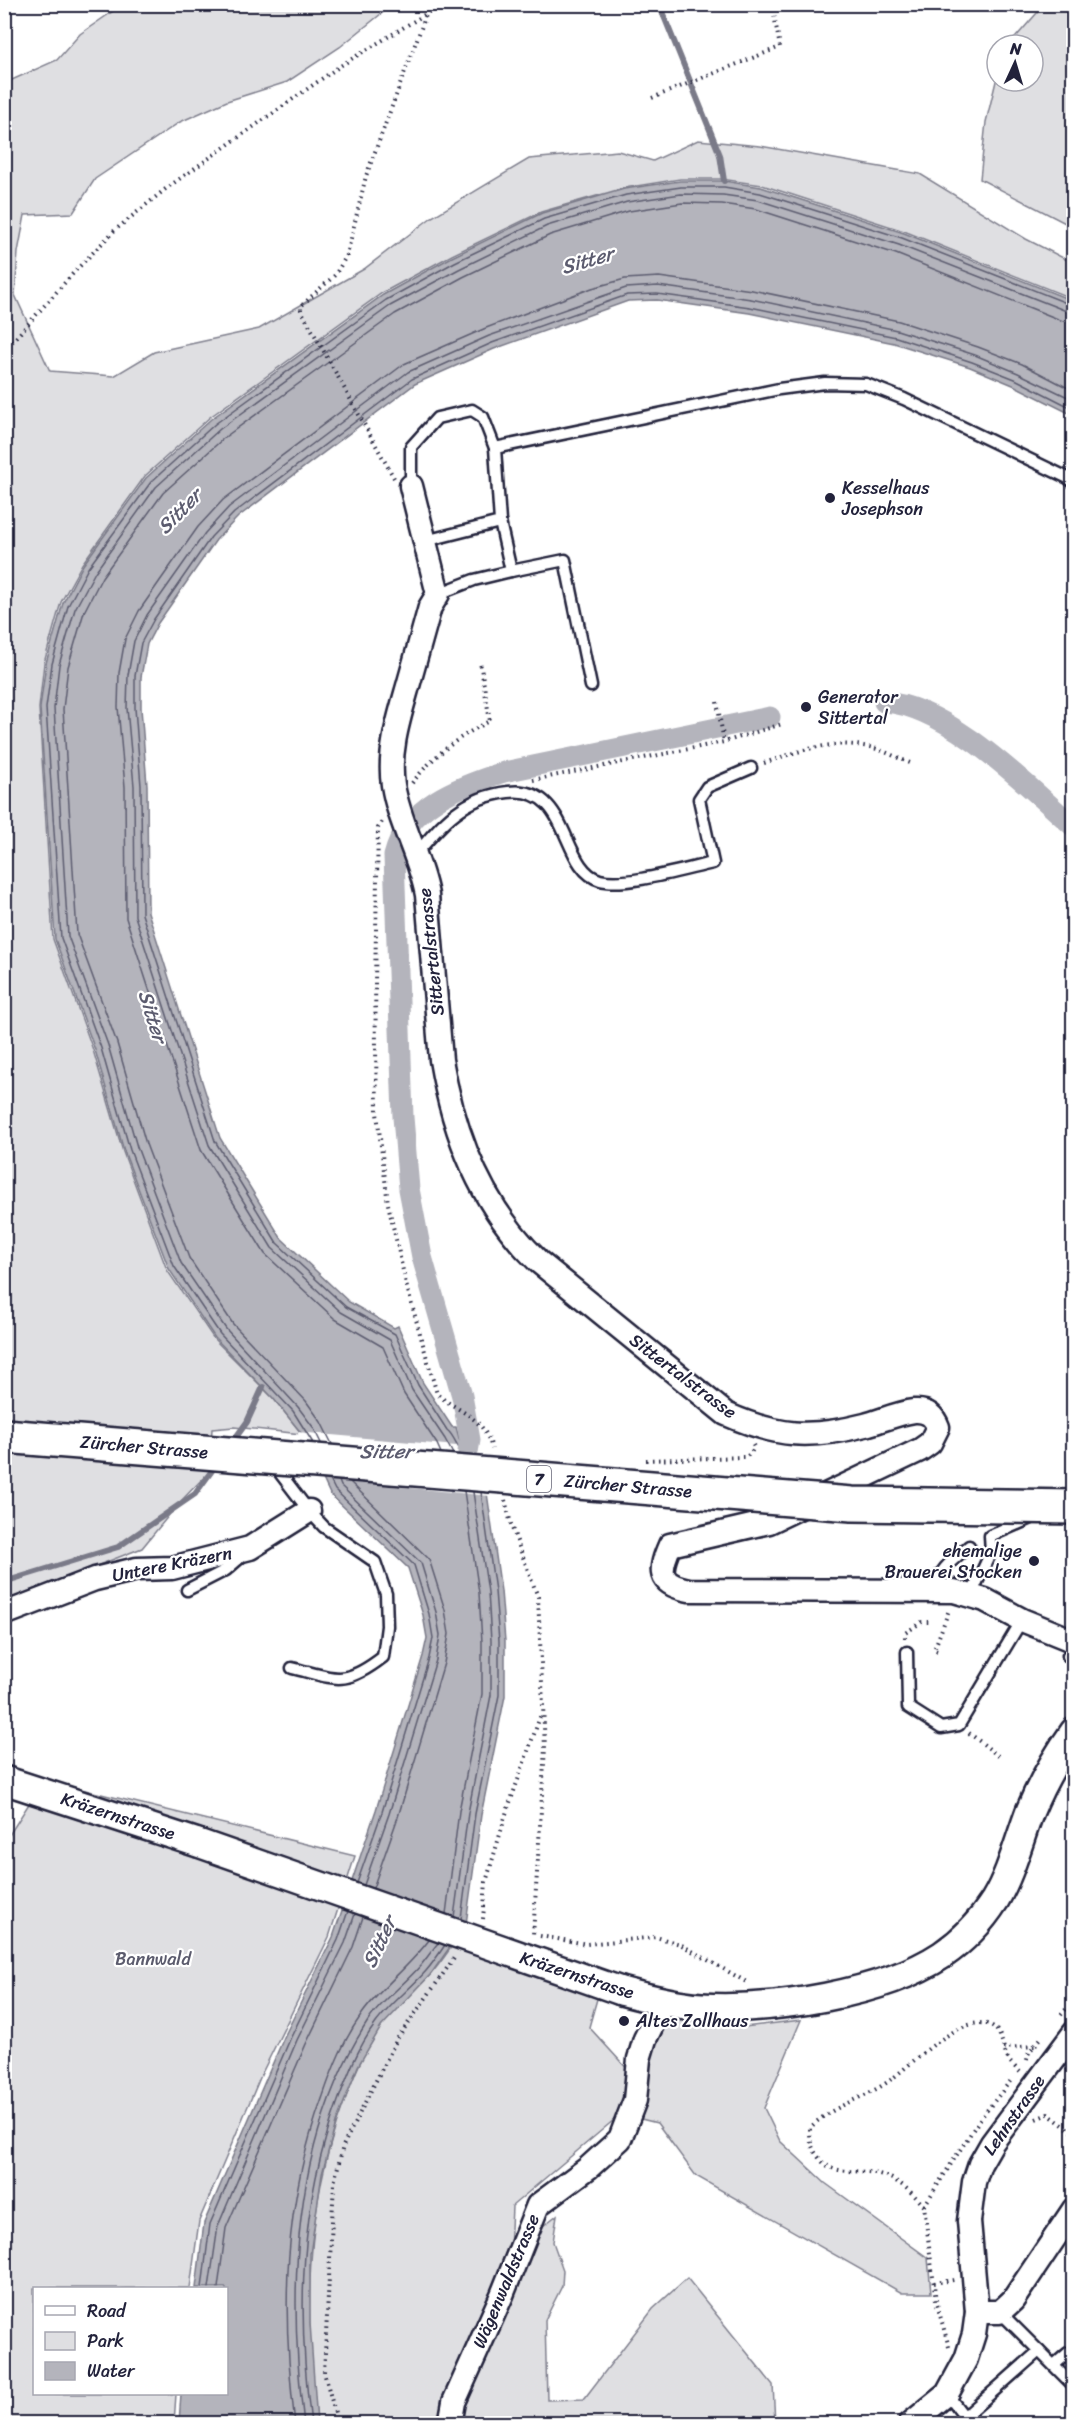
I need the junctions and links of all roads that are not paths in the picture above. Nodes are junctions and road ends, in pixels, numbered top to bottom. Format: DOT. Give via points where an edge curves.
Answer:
graph roads {
  1 [pos="495,448"];
  2 [pos="1074,483"];
  3 [pos="411,486"];
  4 [pos="500,522"];
  5 [pos="426,541"];
  6 [pos="511,571"];
  7 [pos="438,594"];
  8 [pos="591,686"];
  9 [pos="751,768"];
  10 [pos="414,848"];
  11 [pos="4,1436"];
  12 [pos="245,1446"];
  13 [pos="1074,1507"];
  14 [pos="309,1512"];
  15 [pos="1074,1516"];
  16 [pos="969,1546"];
  17 [pos="250,1548"];
  18 [pos="187,1590"];
  19 [pos="934,1590"];
  20 [pos="971,1595"];
  21 [pos="4,1614"];
  22 [pos="1022,1620"];
  23 [pos="1072,1649"];
  24 [pos="906,1652"];
  25 [pos="292,1668"];
  26 [pos="1074,1732"];
  27 [pos="4,1779"];
  28 [pos="660,2001"];
  29 [pos="1066,2026"];
  30 [pos="1074,2209"];
  31 [pos="977,2312"];
  32 [pos="1000,2312"];
  33 [pos="1039,2352"];
  34 [pos="1068,2353"];
  35 [pos="1054,2365"];
  36 [pos="1074,2386"];
  37 [pos="947,2394"];
  38 [pos="450,2424"];
  39 [pos="910,2424"];
  1 -- 2 [label="lane" via="779,389 825,383 866,384"];
  1 -- 3 [label="lane" via="483,417 472,410 437,418 411,447"];
  1 -- 4 [label="lane"];
  3 -- 5 [label="street"];
  4 -- 5 [label="lane"];
  4 -- 6 [label="lane"];
  5 -- 7 [label="street"];
  6 -- 7 [label="lane"];
  6 -- 8 [label="lane" via="565,561"];
  7 -- 10 [label="street, Sittertalstrasse" via="430,607 394,743 393,812"];
  9 -- 10 [label="lane" via="707,787 699,799 713,863 613,882 597,880 584,870 551,809 543,800 520,790 479,798 460,808"];
  10 -- 19 [label="street, Sittertalstrasse" via="427,895 441,1060 452,1114 491,1204 517,1241 726,1414 753,1426 783,1434 820,1434 914,1411 926,1412 938,1427 920,1450 769,1522 670,1545 662,1565 668,1582 689,1590"];
  11 -- 13 [label="main road, Zürcher Strasse / 7, bridge" via="852,1504"];
  12 -- 14 [label="lane" via="275,1466"];
  14 -- 17 [label="street, Untere Kräzern"];
  14 -- 25 [label="lane" via="375,1562 386,1594 387,1626 383,1657 362,1673 347,1678 330,1677"];
  15 -- 20 [label="lane" via="1039,1515 990,1536 991,1552"];
  16 -- 19 [label="lane" via="935,1581"];
  17 -- 18 [label="lane" via="226,1570"];
  17 -- 21 [label="street, Untere Kräzern" via="172,1568 137,1569 95,1579"];
  19 -- 20 [label="street, Sittertalstrasse"];
  20 -- 22 [label="street, Sittertalstrasse"];
  22 -- 23 [label="street, Sittertalstrasse"];
  22 -- 24 [label="lane" via="959,1725 941,1728 908,1707"];
  26 -- 28 [label="street, Kräzernstrasse" via="1031,1810 997,1897 971,1932 940,1956 886,1980 803,2002 729,2008"];
  27 -- 28 [label="street, Kräzernstrasse, bridge" via="621,1992"];
  28 -- 38 [label="street, Wägenwaldstrasse" via="645,2039 635,2100 620,2139 538,2205 454,2402"];
  29 -- 31 [label="street, Lehnstrasse" via="980,2164 969,2222"];
  30 -- 32 [label="street" via="1013,2300"];
  31 -- 32 [label="street"];
  31 -- 37 [label="street, Lehnstrasse" via="966,2359"];
  32 -- 33 [label="lane"];
  33 -- 35 [label="lane"];
  33 -- 37 [label="lane" via="970,2412 963,2415"];
  34 -- 35 [label="lane"];
  35 -- 36 [label="lane"];
  37 -- 39 [label="street, Lehnstrasse"];
}
